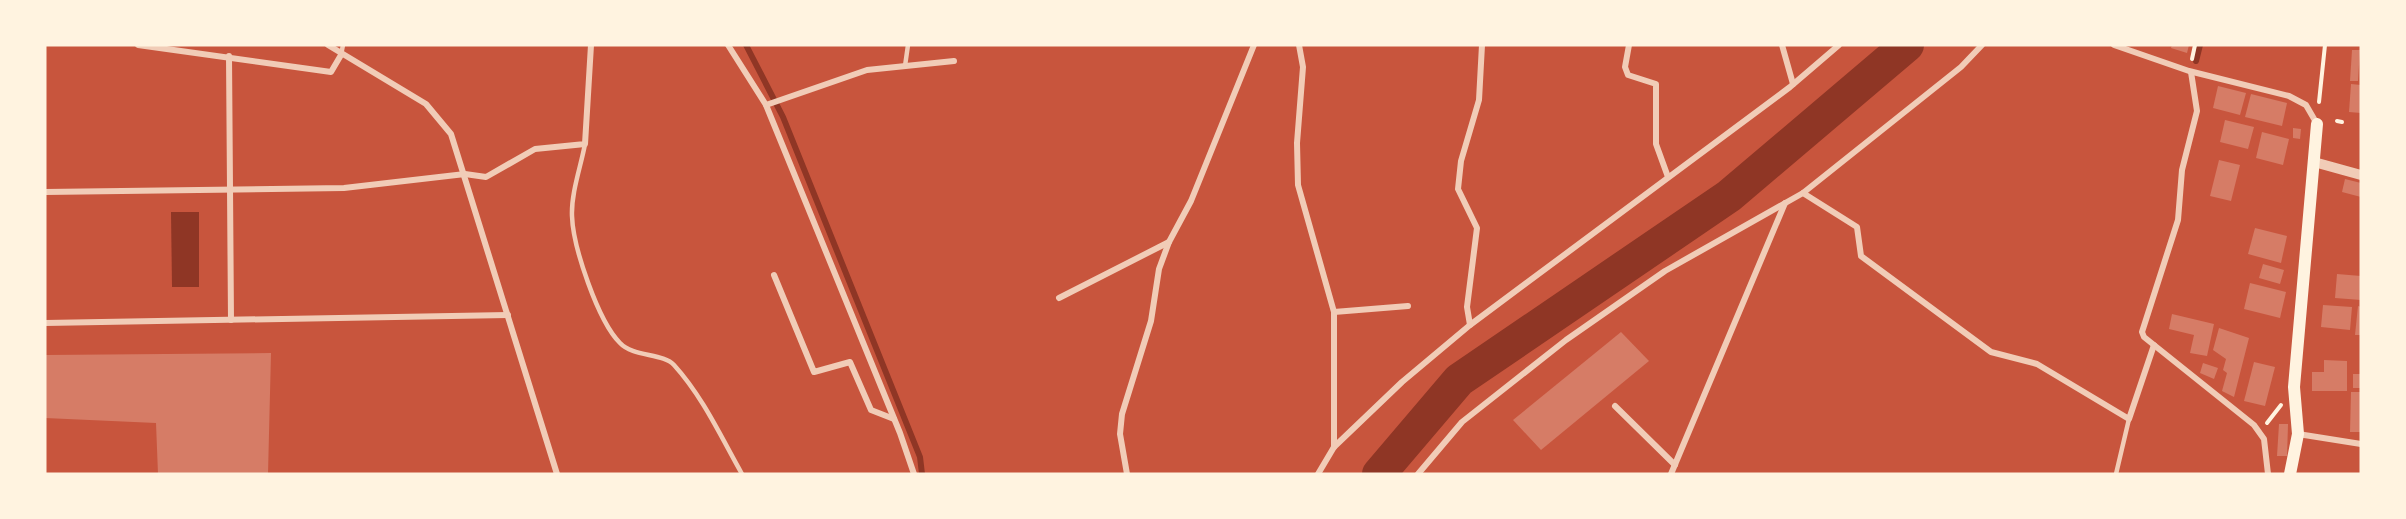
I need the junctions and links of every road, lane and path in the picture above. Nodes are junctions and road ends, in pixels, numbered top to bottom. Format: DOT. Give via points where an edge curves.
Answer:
graph roads {
  1 [pos="138,45"];
  2 [pos="327,45"];
  3 [pos="344,45"];
  4 [pos="591,45"];
  5 [pos="728,45"];
  6 [pos="908,45"];
  7 [pos="1254,45"];
  8 [pos="1299,45"];
  9 [pos="1482,45"];
  10 [pos="1629,45"];
  11 [pos="1782,45"];
  12 [pos="1839,45"];
  13 [pos="1982,45"];
  14 [pos="2114,45"];
  15 [pos="2325,45"];
  16 [pos="341,55"];
  17 [pos="229,56"];
  18 [pos="954,61"];
  19 [pos="905,66"];
  20 [pos="2191,72"];
  21 [pos="1793,84"];
  22 [pos="766,105"];
  23 [pos="2318,124"];
  24 [pos="585,144"];
  25 [pos="2314,162"];
  26 [pos="465,174"];
  27 [pos="2361,175"];
  28 [pos="1668,177"];
  29 [pos="232,190"];
  30 [pos="45,192"];
  31 [pos="1803,193"];
  32 [pos="1785,203"];
  33 [pos="1169,242"];
  34 [pos="774,275"];
  35 [pos="1059,298"];
  36 [pos="1408,306"];
  37 [pos="1334,312"];
  38 [pos="508,315"];
  39 [pos="231,320"];
  40 [pos="45,323"];
  41 [pos="1470,325"];
  42 [pos="2154,345"];
  43 [pos="2294,387"];
  44 [pos="1615,406"];
  45 [pos="894,419"];
  46 [pos="2129,419"];
  47 [pos="2259,433"];
  48 [pos="2298,434"];
  49 [pos="2361,444"];
  50 [pos="1334,447"];
  51 [pos="1675,465"];
  52 [pos="557,474"];
  53 [pos="742,474"];
  54 [pos="914,474"];
  55 [pos="1127,474"];
  56 [pos="1318,474"];
  57 [pos="1418,474"];
  58 [pos="1671,474"];
  59 [pos="2116,474"];
  60 [pos="2268,474"];
  61 [pos="2290,474"];
  1 -- 17 [label="street"];
  2 -- 16 [label="street"];
  3 -- 16 [label="lane"];
  4 -- 24 [label="street"];
  5 -- 22 [label="street"];
  6 -- 19 [label="lane"];
  7 -- 33 [label="street" via="1191,201"];
  8 -- 37 [label="street" via="1303,68 1298,185"];
  9 -- 41 [label="street" via="1479,100 1461,161 1458,189 1477,228 1467,307"];
  10 -- 28 [label="street" via="1625,67 1628,75 1656,84 1656,144"];
  11 -- 21 [label="street"];
  12 -- 21 [label="street"];
  13 -- 31 [label="street" via="1961,67"];
  14 -- 20 [label="street"];
  15 -- 23 [label="path"];
  16 -- 17 [label="street" via="331,72"];
  16 -- 26 [label="street" via="426,104 451,134"];
  17 -- 29 [label="street"];
  18 -- 19 [label="street"];
  19 -- 22 [label="street" via="867,70"];
  20 -- 23 [label="street" via="2289,96 2306,105"];
  20 -- 42 [label="street" via="2197,111 2182,170 2178,220 2142,332"];
  21 -- 28 [label="street"];
  22 -- 45 [label="street"];
  23 -- 25 [label="main road"];
  24 -- 26 [label="street" via="535,148 486,177"];
  24 -- 53 [label="lane" via="572,215 597,310 620,343 632,351 672,363 706,410"];
  25 -- 27 [label="street"];
  25 -- 43 [label="main road"];
  26 -- 29 [label="street" via="344,188"];
  26 -- 38 [label="street"];
  28 -- 41 [label="street"];
  29 -- 30 [label="street"];
  29 -- 39 [label="street"];
  31 -- 32 [label="street"];
  31 -- 46 [label="street" via="1857,227 1861,256 1991,352 2037,364"];
  32 -- 51 [label="street"];
  32 -- 57 [label="street" via="1665,271 1566,340 1462,422"];
  33 -- 35 [label="street"];
  33 -- 55 [label="street" via="1151,321 1122,414 1120,434"];
  34 -- 45 [label="street" via="814,372 850,362 871,410"];
  36 -- 37 [label="street"];
  37 -- 50 [label="street"];
  38 -- 39 [label="street"];
  38 -- 52 [label="street"];
  39 -- 40 [label="street"];
  41 -- 50 [label="street"];
  42 -- 46 [label="street"];
  42 -- 47 [label="street"];
  43 -- 47 [label="path"];
  43 -- 48 [label="main road"];
  44 -- 51 [label="street"];
  45 -- 54 [label="street"];
  46 -- 59 [label="lane"];
  47 -- 60 [label="street" via="2264,439"];
  48 -- 49 [label="street"];
  48 -- 61 [label="main road"];
  50 -- 56 [label="street"];
  51 -- 58 [label="street"];
}
